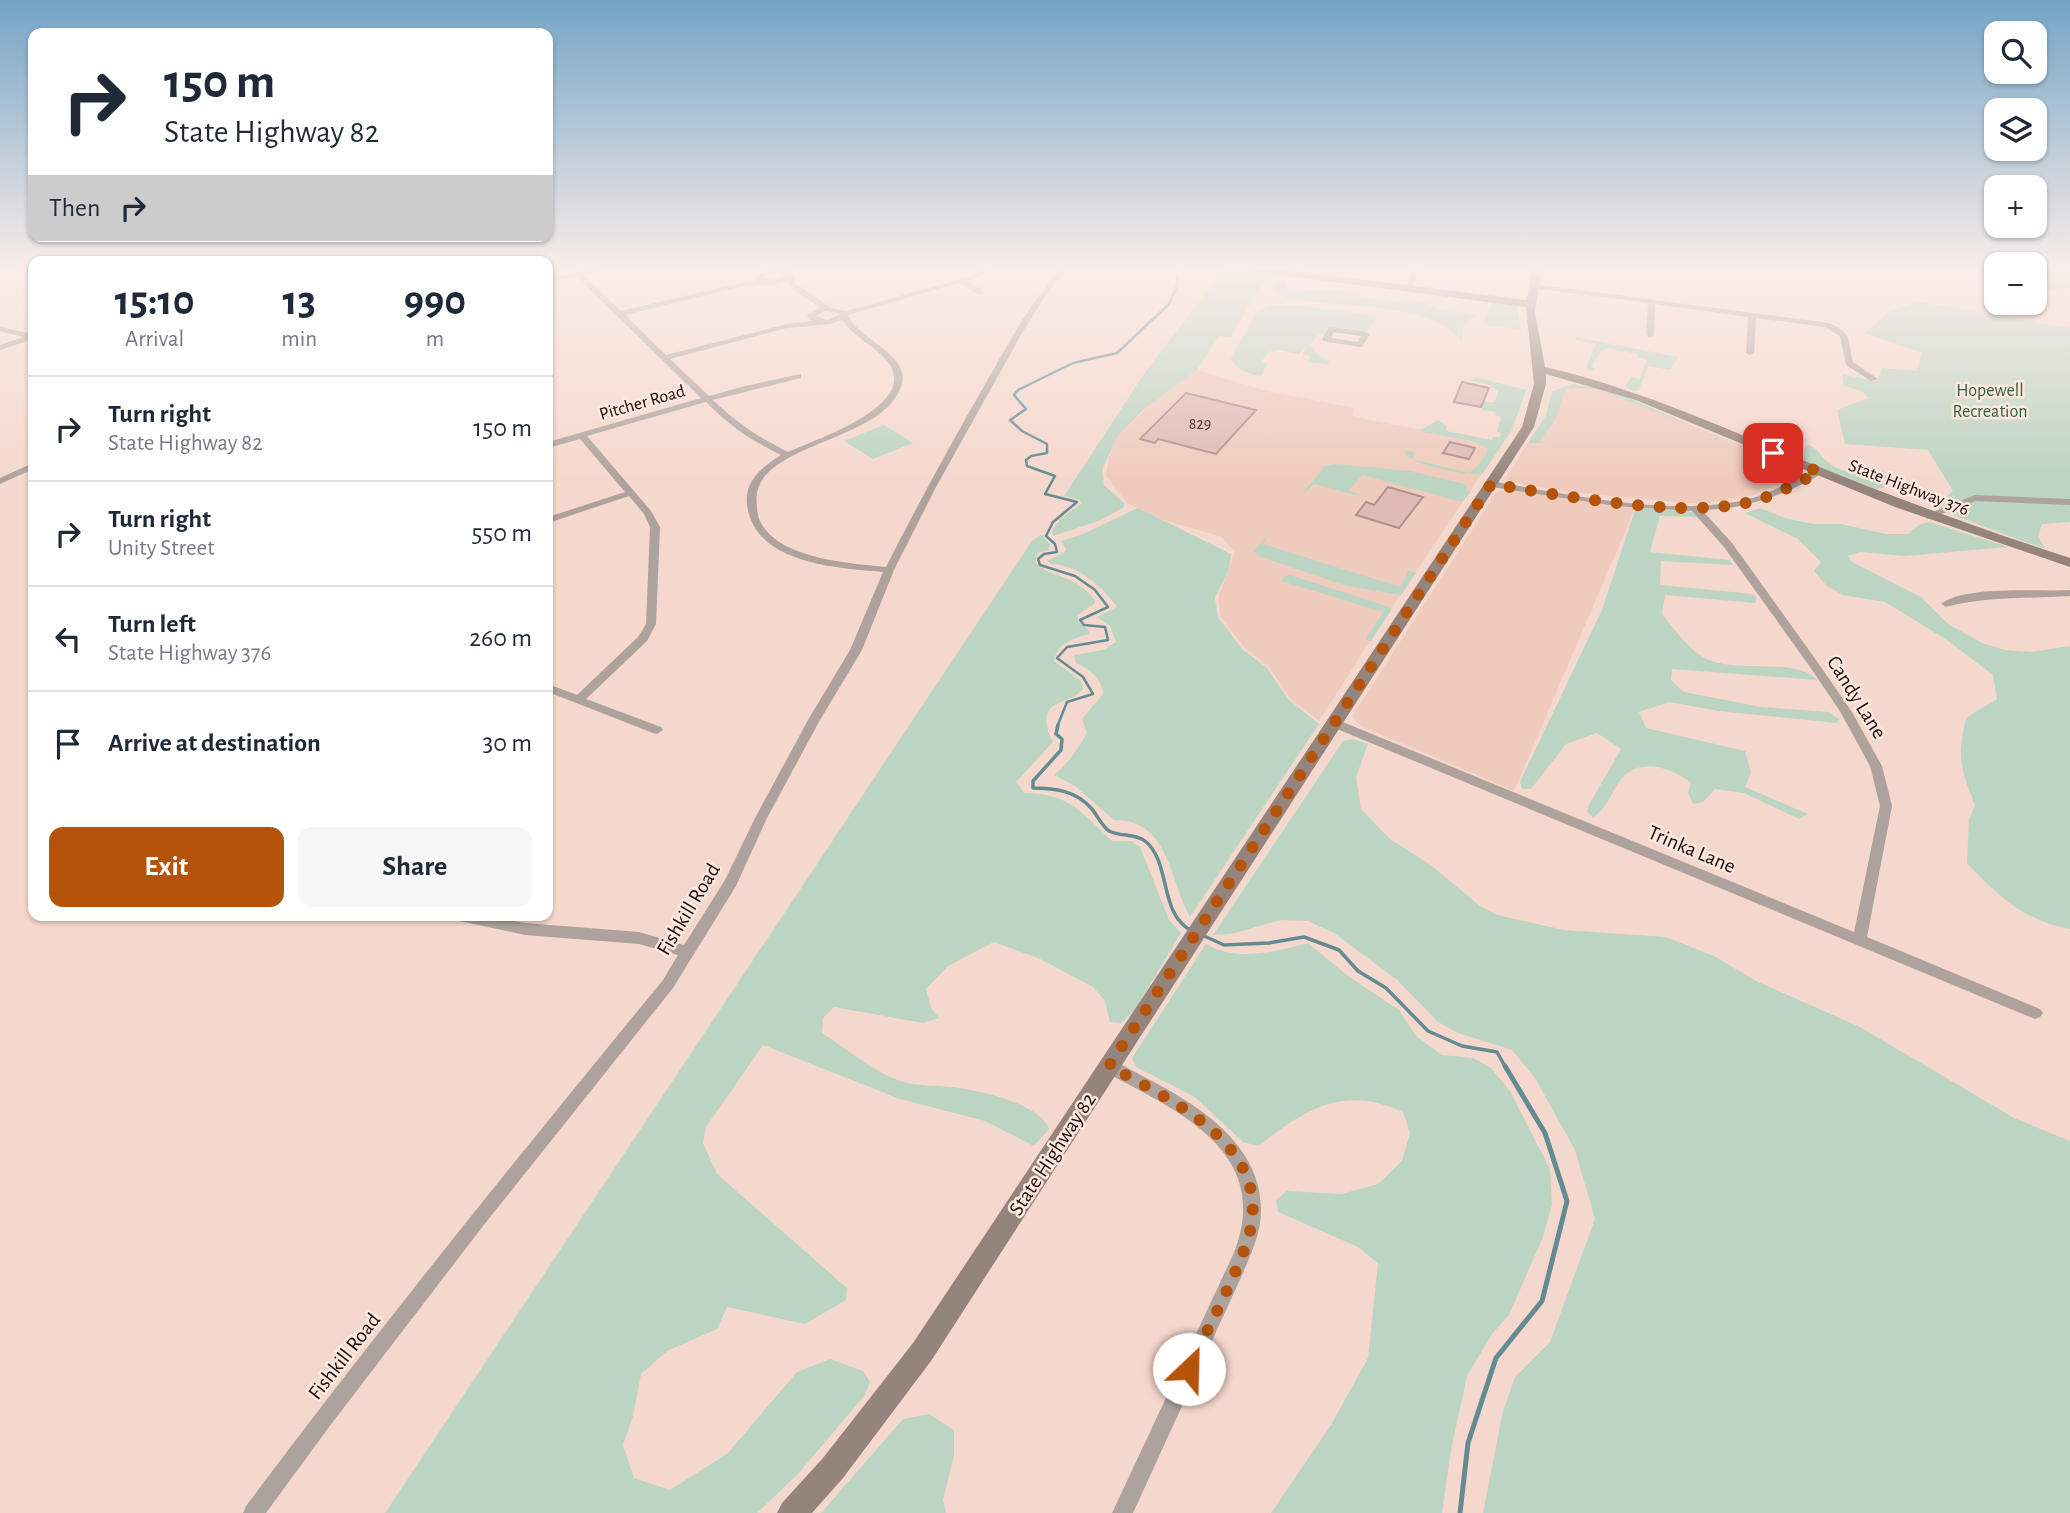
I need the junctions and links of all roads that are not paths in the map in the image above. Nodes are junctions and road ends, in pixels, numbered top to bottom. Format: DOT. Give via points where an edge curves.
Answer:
graph roads {
  1 [pos="25,339"];
  2 [pos="645,339"];
  3 [pos="739,339"];
  4 [pos="855,339"];
  5 [pos="864,339"];
  6 [pos="1015,339"];
  7 [pos="1533,339"];
  8 [pos="1751,339"];
  9 [pos="1846,339"];
  10 [pos="0,348"];
  11 [pos="1750,353"];
  12 [pos="665,358"];
  13 [pos="891,364"];
  14 [pos="1540,369"];
  15 [pos="799,376"];
  16 [pos="1874,379"];
  17 [pos="1609,386"];
  18 [pos="745,388"];
  19 [pos="1539,395"];
  20 [pos="707,400"];
  21 [pos="582,436"];
  22 [pos="553,444"];
  23 [pos="786,454"];
  24 [pos="28,468"];
  25 [pos="1819,472"];
  26 [pos="0,481"];
  27 [pos="1491,484"];
  28 [pos="631,493"];
  29 [pos="2070,502"];
  30 [pos="1696,509"];
  31 [pos="1928,516"];
  32 [pos="553,518"];
  33 [pos="2070,563"];
  34 [pos="889,570"];
  35 [pos="2070,593"];
  36 [pos="1946,604"];
  37 [pos="553,690"];
  38 [pos="578,700"];
  39 [pos="1334,723"];
  40 [pos="657,730"];
  41 [pos="485,921"];
  42 [pos="1859,940"];
  43 [pos="688,951"];
  44 [pos="2035,1013"];
  45 [pos="1109,1066"];
  46 [pos="253,1513"];
  47 [pos="792,1513"];
  48 [pos="1122,1513"];
  1 -- 10 [label="street"];
  2 -- 12 [label="street"];
  3 -- 12 [label="street"];
  4 -- 13 [label="street"];
  5 -- 13 [label="street" via="890,358"];
  6 -- 34 [label="street, Fishkill Road"];
  7 -- 14 [label="main road, State Highway 82"];
  8 -- 11 [label="street"];
  9 -- 16 [label="street" via="1849,363"];
  12 -- 20 [label="street"];
  13 -- 23 [label="street" via="898,380 895,392 875,415"];
  14 -- 17 [label="main road, State Highway 376"];
  14 -- 19 [label="main road, State Highway 82"];
  15 -- 18 [label="street"];
  17 -- 19 [label="main road" via="1565,383"];
  17 -- 25 [label="main road, State Highway 376"];
  18 -- 20 [label="street, Pitcher Road"];
  19 -- 27 [label="main road, State Highway 82" via="1528,428"];
  20 -- 21 [label="street, Pitcher Road"];
  20 -- 23 [label="street" via="752,437"];
  21 -- 22 [label="street, Pitcher Road"];
  21 -- 28 [label="street"];
  23 -- 34 [label="street" via="754,485 750,512 756,526 769,539 808,558"];
  24 -- 26 [label="street"];
  25 -- 30 [label="street" via="1767,497"];
  25 -- 31 [label="main road, State Highway 376"];
  27 -- 30 [label="street"];
  27 -- 39 [label="main road, State Highway 82"];
  28 -- 32 [label="street"];
  28 -- 38 [label="street" via="654,527 651,624 643,639"];
  29 -- 31 [label="street" via="1975,498"];
  30 -- 42 [label="street, Candy Lane" via="1728,545 1816,668 1876,766 1886,806"];
  31 -- 33 [label="main road, State Highway 376"];
  34 -- 43 [label="street, Fishkill Road" via="856,650 767,806 731,882"];
  35 -- 36 [label="street" via="1982,597"];
  37 -- 38 [label="street"];
  38 -- 40 [label="street"];
  39 -- 42 [label="street, Trinka Lane"];
  39 -- 45 [label="main road, State Highway 82"];
  41 -- 43 [label="street" via="525,929 639,938"];
  42 -- 44 [label="street, Trinka Lane"];
  43 -- 46 [label="street, Fishkill Road" via="667,984 469,1230"];
  45 -- 47 [label="main road, State Highway 82" via="902,1381"];
  45 -- 48 [label="street" via="1180,1107 1225,1140 1246,1170 1253,1210 1233,1275"];
}
